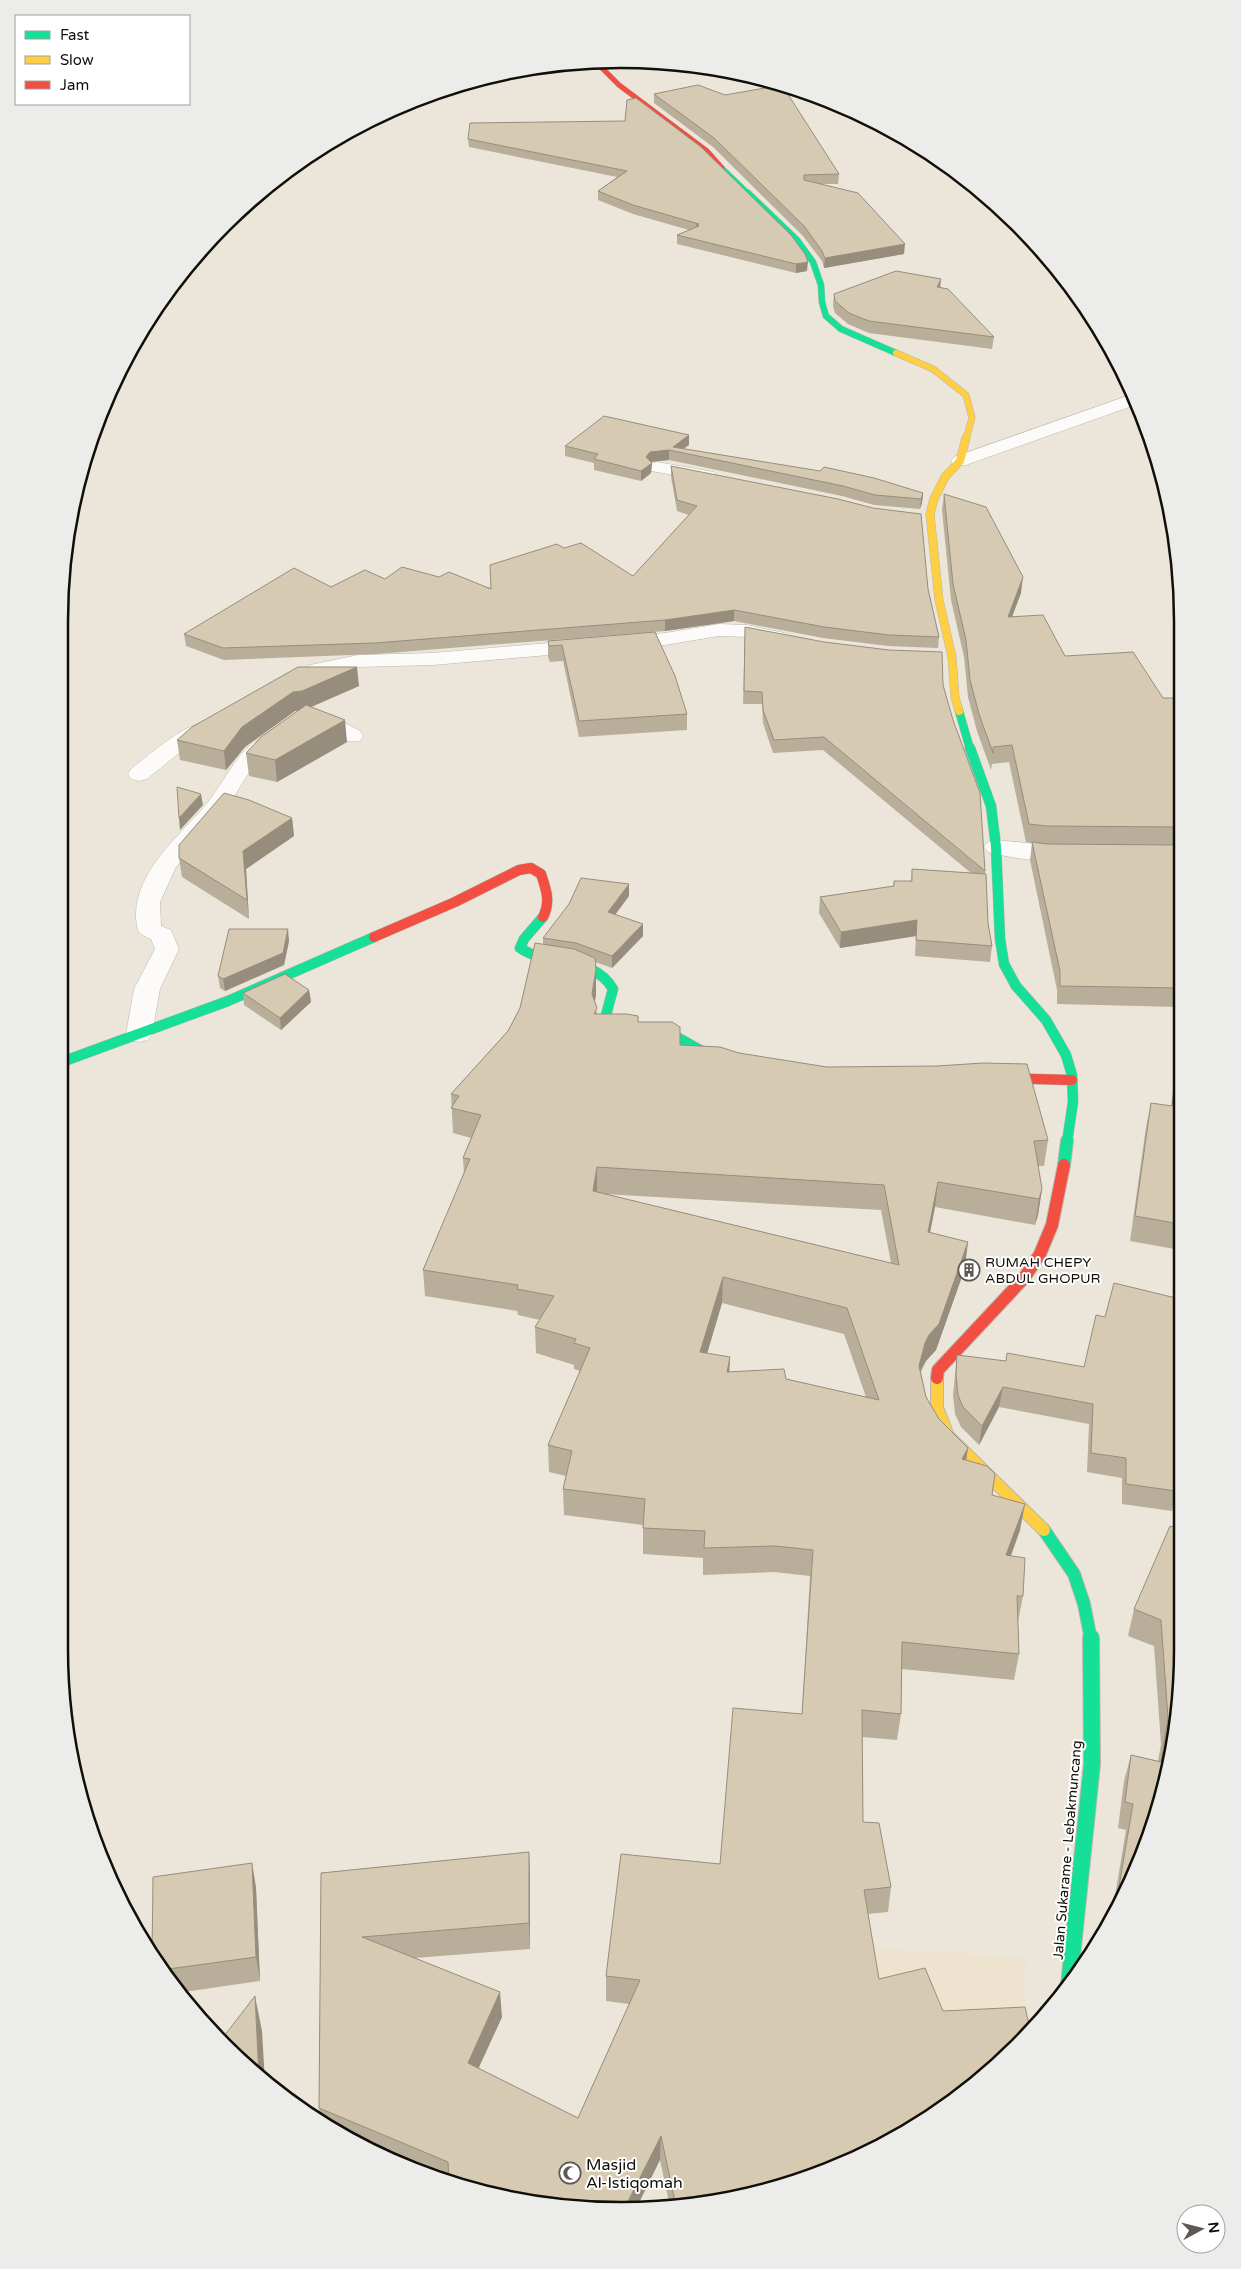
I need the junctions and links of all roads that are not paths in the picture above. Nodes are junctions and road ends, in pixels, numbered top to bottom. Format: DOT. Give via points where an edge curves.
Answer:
graph roads {
  1 [pos="602,68"];
  2 [pos="1128,402"];
  3 [pos="960,461"];
  4 [pos="657,468"];
  5 [pos="723,478"];
  6 [pos="911,516"];
  7 [pos="930,518"];
  8 [pos="797,641"];
  9 [pos="277,690"];
  10 [pos="224,718"];
  11 [pos="352,736"];
  12 [pos="139,774"];
  13 [pos="996,847"];
  14 [pos="1092,854"];
  15 [pos="139,1034"];
  16 [pos="68,1060"];
  17 [pos="738,1068"];
  18 [pos="980,1078"];
  19 [pos="1072,1080"];
  20 [pos="1072,1967"];
  1 -- 3 [label="street, Jalan Sukarame - Lebakmuncang" via="619,85 707,151 797,240 813,262 826,316 832,322 933,369 966,395 972,418"];
  2 -- 3 [label="street"];
  3 -- 7 [label="street, Jalan Sukarame - Lebakmuncang" via="945,477 934,499"];
  4 -- 5 [label="street"];
  6 -- 7 [label="street"];
  7 -- 13 [label="street, Jalan Sukarame - Lebakmuncang" via="942,656 964,732 992,806"];
  8 -- 9 [label="street" via="747,630 719,630 665,639 358,661 317,669"];
  10 -- 12 [label="street" via="171,748"];
  11 -- 15 [label="street" via="322,720 298,715 242,766 219,803 165,865 148,902 149,930 162,935 167,949 147,989"];
  13 -- 14 [label="street" via="1044,854"];
  13 -- 19 [label="street, Jalan Sukarame - Lebakmuncang" via="1004,964 1016,986 1055,1035 1066,1055"];
  15 -- 16 [label="street"];
  15 -- 17 [label="street" via="228,1001 455,902 519,870 531,868 542,874 549,905 543,920 521,941 520,948 524,953 542,960 586,967 606,976 613,989 607,1025 679,1038 713,1059"];
  18 -- 19 [label="street"];
  19 -- 20 [label="street, Jalan Sukarame - Lebakmuncang" via="1073,1102 1065,1160 1052,1225 1040,1254 1024,1278 938,1370 934,1392 940,1422 948,1436 1046,1533 1065,1557 1084,1604 1091,1638 1092,1764"];
}
